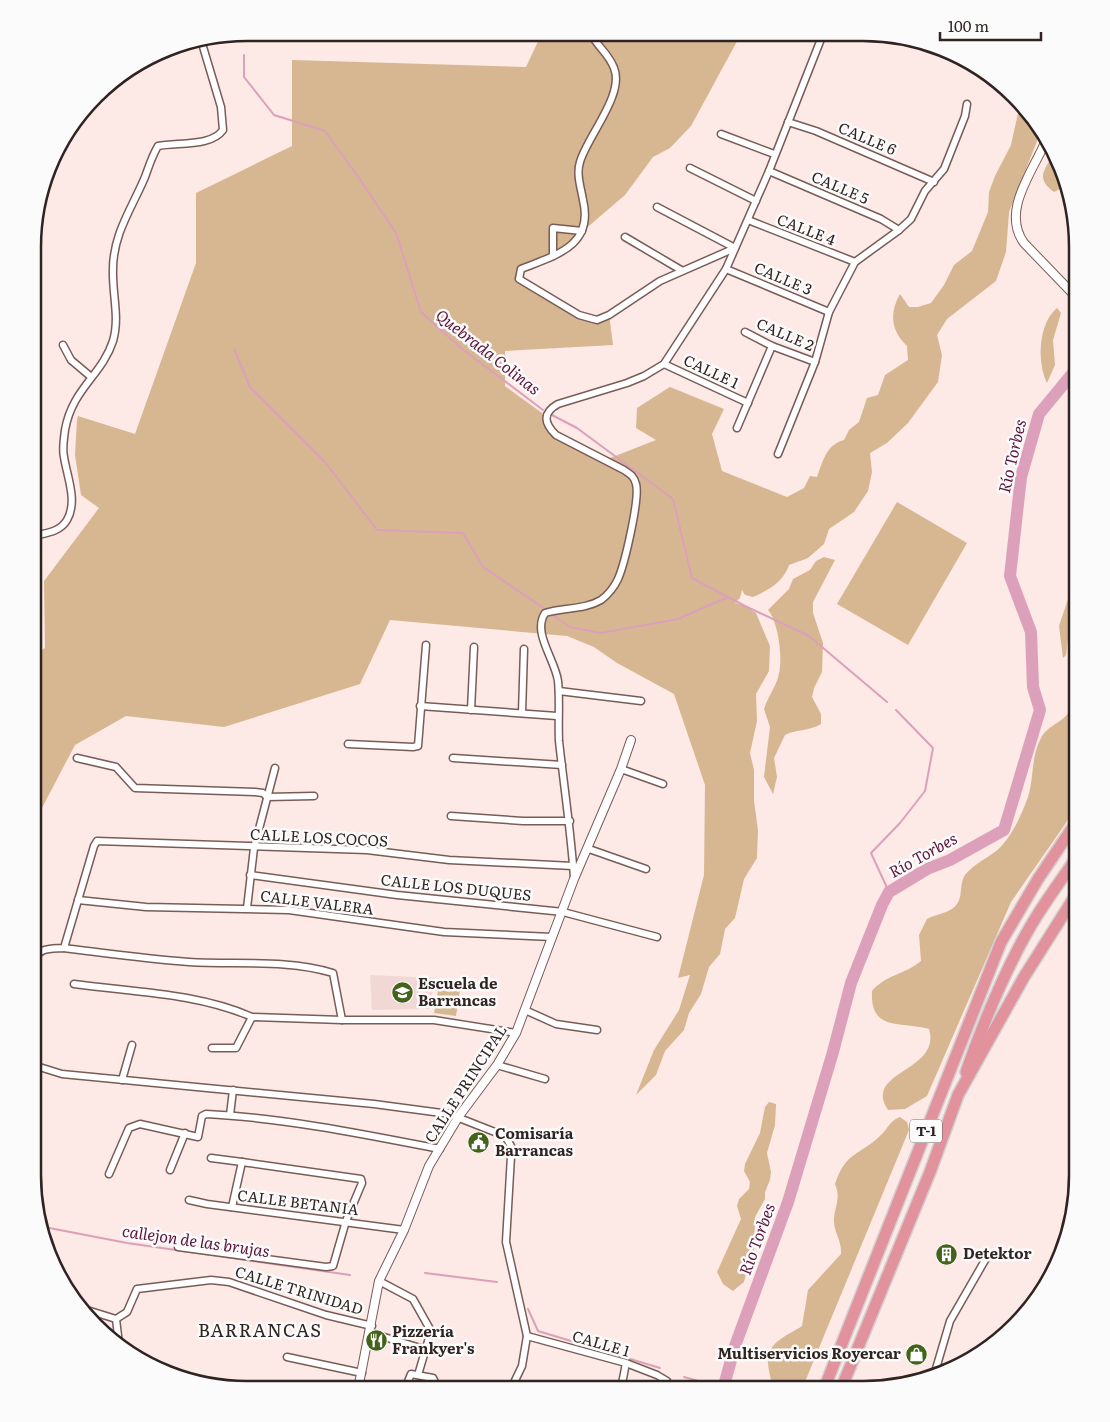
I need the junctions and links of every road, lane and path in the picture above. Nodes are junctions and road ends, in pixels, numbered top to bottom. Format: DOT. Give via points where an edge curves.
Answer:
graph roads {
  1 [pos="596,41"];
  2 [pos="820,41"];
  3 [pos="203,46"];
  4 [pos="967,104"];
  5 [pos="788,122"];
  6 [pos="721,134"];
  7 [pos="1043,147"];
  8 [pos="774,154"];
  9 [pos="690,168"];
  10 [pos="769,171"];
  11 [pos="934,182"];
  12 [pos="756,201"];
  13 [pos="657,207"];
  14 [pos="748,220"];
  15 [pos="899,230"];
  16 [pos="582,231"];
  17 [pos="625,237"];
  18 [pos="735,248"];
  19 [pos="553,256"];
  20 [pos="855,262"];
  21 [pos="726,269"];
  22 [pos="681,270"];
  23 [pos="1069,289"];
  24 [pos="829,312"];
  25 [pos="745,332"];
  26 [pos="63,345"];
  27 [pos="772,346"];
  28 [pos="815,362"];
  29 [pos="664,364"];
  30 [pos="90,376"];
  31 [pos="748,403"];
  32 [pos="737,428"];
  33 [pos="778,454"];
  34 [pos="41,534"];
  35 [pos="426,645"];
  36 [pos="474,647"];
  37 [pos="524,649"];
  38 [pos="559,690"];
  39 [pos="641,702"];
  40 [pos="420,706"];
  41 [pos="470,710"];
  42 [pos="522,713"];
  43 [pos="557,716"];
  44 [pos="631,740"];
  45 [pos="348,744"];
  46 [pos="77,758"];
  47 [pos="453,758"];
  48 [pos="562,765"];
  49 [pos="275,768"];
  50 [pos="622,769"];
  51 [pos="663,784"];
  52 [pos="314,796"];
  53 [pos="267,797"];
  54 [pos="451,816"];
  55 [pos="570,821"];
  56 [pos="1069,834"];
  57 [pos="254,848"];
  58 [pos="589,849"];
  59 [pos="574,866"];
  60 [pos="646,869"];
  61 [pos="1069,869"];
  62 [pos="250,875"];
  63 [pos="574,879"];
  64 [pos="78,900"];
  65 [pos="1069,906"];
  66 [pos="247,908"];
  67 [pos="562,912"];
  68 [pos="552,937"];
  69 [pos="657,937"];
  70 [pos="64,948"];
  71 [pos="41,950"];
  72 [pos="74,984"];
  73 [pos="525,1010"];
  74 [pos="252,1017"];
  75 [pos="342,1020"];
  76 [pos="597,1030"];
  77 [pos="516,1033"];
  78 [pos="132,1045"];
  79 [pos="212,1048"];
  80 [pos="497,1065"];
  81 [pos="41,1068"];
  82 [pos="545,1079"];
  83 [pos="122,1080"];
  84 [pos="234,1090"];
  85 [pos="958,1095"];
  86 [pos="230,1115"];
  87 [pos="459,1116"];
  88 [pos="185,1134"];
  89 [pos="440,1149"];
  90 [pos="210,1158"];
  91 [pos="242,1162"];
  92 [pos="170,1170"];
  93 [pos="109,1174"];
  94 [pos="189,1200"];
  95 [pos="232,1207"];
  96 [pos="346,1221"];
  97 [pos="404,1230"];
  98 [pos="178,1247"];
  99 [pos="988,1255"];
  100 [pos="379,1281"];
  101 [pos="93,1312"];
  102 [pos="116,1319"];
  103 [pos="371,1329"];
  104 [pos="118,1335"];
  105 [pos="527,1336"];
  106 [pos="427,1350"];
  107 [pos="287,1357"];
  108 [pos="626,1363"];
  109 [pos="936,1367"];
  110 [pos="362,1374"];
  111 [pos="418,1375"];
  112 [pos="360,1381"];
  113 [pos="408,1381"];
  114 [pos="434,1381"];
  115 [pos="514,1381"];
  116 [pos="622,1381"];
  117 [pos="666,1381"];
  118 [pos="827,1381"];
  119 [pos="845,1381"];
  1 -- 16 [label="street" via="615,68 616,77 607,108 584,149 579,165 586,214"];
  2 -- 5 [label="street"];
  3 -- 30 [label="street" via="221,107 223,130 218,137 207,142 158,146 150,158 145,177 115,243 112,272 117,318 115,335 109,352"];
  4 -- 11 [label="street" via="944,169"];
  5 -- 8 [label="street"];
  5 -- 11 [label="street, CALLE 6"];
  6 -- 8 [label="street"];
  7 -- 23 [label="street" via="1016,206 1018,234"];
  8 -- 10 [label="street"];
  9 -- 12 [label="street"];
  10 -- 12 [label="street"];
  10 -- 15 [label="street, CALLE 5"];
  11 -- 15 [label="street" via="925,191 911,219"];
  12 -- 14 [label="street"];
  13 -- 18 [label="street"];
  14 -- 18 [label="street"];
  14 -- 20 [label="street, CALLE 4"];
  15 -- 20 [label="street"];
  16 -- 19 [label="street" via="568,249"];
  16 -- 19 [label="street" via="553,228"];
  17 -- 22 [label="street"];
  18 -- 21 [label="street"];
  18 -- 22 [label="street"];
  19 -- 22 [label="street" via="521,269 519,279 579,315 597,320"];
  20 -- 24 [label="street"];
  21 -- 24 [label="street, CALLE 3"];
  21 -- 29 [label="street"];
  24 -- 28 [label="street"];
  25 -- 27 [label="street, CALLE 2"];
  26 -- 30 [label="street" via="71,360"];
  27 -- 28 [label="street, CALLE 2"];
  27 -- 31 [label="street"];
  28 -- 33 [label="street"];
  29 -- 31 [label="street, CALLE 1"];
  29 -- 38 [label="street" via="627,383 558,404 545,416 547,426 556,435 624,470 637,485 626,552 618,579 609,593 589,605 545,613 540,621 541,634 555,664"];
  30 -- 34 [label="street" via="71,406 65,430 64,456 72,501 67,520 57,530"];
  31 -- 32 [label="street"];
  35 -- 40 [label="street"];
  36 -- 41 [label="street"];
  37 -- 42 [label="street"];
  38 -- 39 [label="street"];
  38 -- 43 [label="street"];
  40 -- 41 [label="street"];
  40 -- 45 [label="street" via="416,747"];
  41 -- 42 [label="street"];
  42 -- 43 [label="street"];
  43 -- 48 [label="street"];
  44 -- 50 [label="street, CALLE PRINCIPAL"];
  46 -- 53 [label="street" via="116,767 135,788 255,792"];
  47 -- 48 [label="street"];
  48 -- 55 [label="street"];
  49 -- 53 [label="street"];
  50 -- 51 [label="street"];
  50 -- 58 [label="street, CALLE PRINCIPAL"];
  52 -- 53 [label="street"];
  53 -- 57 [label="street"];
  54 -- 55 [label="street"];
  55 -- 59 [label="street"];
  56 -- 118 [label="highway, T-1" via="1001,942"];
  57 -- 59 [label="street, CALLE LOS COCOS" via="368,850 450,860"];
  57 -- 62 [label="street"];
  57 -- 64 [label="street, CALLE LOS COCOS" via="98,841"];
  58 -- 60 [label="street"];
  58 -- 63 [label="street, CALLE PRINCIPAL"];
  59 -- 63 [label="street"];
  61 -- 85 [label="highway" via="1022,943 974,1048"];
  62 -- 66 [label="street"];
  62 -- 67 [label="street, CALLE LOS DUQUES"];
  63 -- 67 [label="street, CALLE PRINCIPAL"];
  64 -- 66 [label="street, CALLE VALERA" via="146,907"];
  64 -- 70 [label="street"];
  65 -- 85 [label="highway, T-1" via="1024,977"];
  66 -- 68 [label="street, CALLE VALERA" via="288,910 444,932"];
  67 -- 68 [label="street, CALLE PRINCIPAL"];
  67 -- 69 [label="street, CALLE LOS DUQUES"];
  68 -- 73 [label="street, CALLE PRINCIPAL"];
  70 -- 71 [label="street"];
  70 -- 75 [label="street" via="189,962 266,964 323,970 333,973"];
  72 -- 74 [label="street" via="189,999 224,1006"];
  73 -- 76 [label="street" via="556,1024"];
  73 -- 77 [label="street, CALLE PRINCIPAL"];
  74 -- 75 [label="street"];
  74 -- 79 [label="street" via="236,1048"];
  75 -- 77 [label="street" via="434,1020"];
  77 -- 80 [label="street, CALLE PRINCIPAL"];
  78 -- 83 [label="street"];
  80 -- 82 [label="street"];
  80 -- 87 [label="street, CALLE PRINCIPAL"];
  81 -- 83 [label="street" via="62,1074"];
  83 -- 84 [label="street"];
  84 -- 86 [label="street"];
  84 -- 87 [label="street"];
  85 -- 119 [label="highway, T-1"];
  86 -- 88 [label="street" via="204,1114 200,1136"];
  86 -- 89 [label="street"];
  87 -- 89 [label="street, CALLE PRINCIPAL"];
  87 -- 105 [label="street" via="505,1136 511,1146 506,1242"];
  88 -- 92 [label="street"];
  88 -- 93 [label="street" via="133,1125"];
  89 -- 97 [label="street, CALLE PRINCIPAL" via="419,1188"];
  90 -- 91 [label="street"];
  91 -- 95 [label="street"];
  91 -- 96 [label="street" via="358,1176 362,1183"];
  94 -- 95 [label="street, CALLE BETANIA"];
  95 -- 96 [label="street, CALLE BETANIA"];
  96 -- 97 [label="street, CALLE BETANIA"];
  96 -- 98 [label="street" via="333,1266"];
  97 -- 100 [label="street, CALLE PRINCIPAL"];
  99 -- 109 [label="street" via="950,1321"];
  100 -- 103 [label="street, CALLE PRINCIPAL"];
  100 -- 106 [label="street" via="413,1299 431,1331"];
  101 -- 102 [label="street"];
  102 -- 103 [label="street, CALLE TRINIDAD" via="127,1312 138,1289 211,1280 229,1282"];
  102 -- 104 [label="street"];
  103 -- 106 [label="street"];
  103 -- 110 [label="street, CALLE PRINCIPAL"];
  105 -- 108 [label="street, CALLE 1"];
  105 -- 115 [label="street" via="526,1354"];
  106 -- 111 [label="street"];
  107 -- 110 [label="street"];
  108 -- 116 [label="street"];
  108 -- 117 [label="street, CALLE 1"];
  110 -- 112 [label="street, CALLE PRINCIPAL"];
  111 -- 113 [label="street" via="411,1374"];
  111 -- 114 [label="street"];
}
